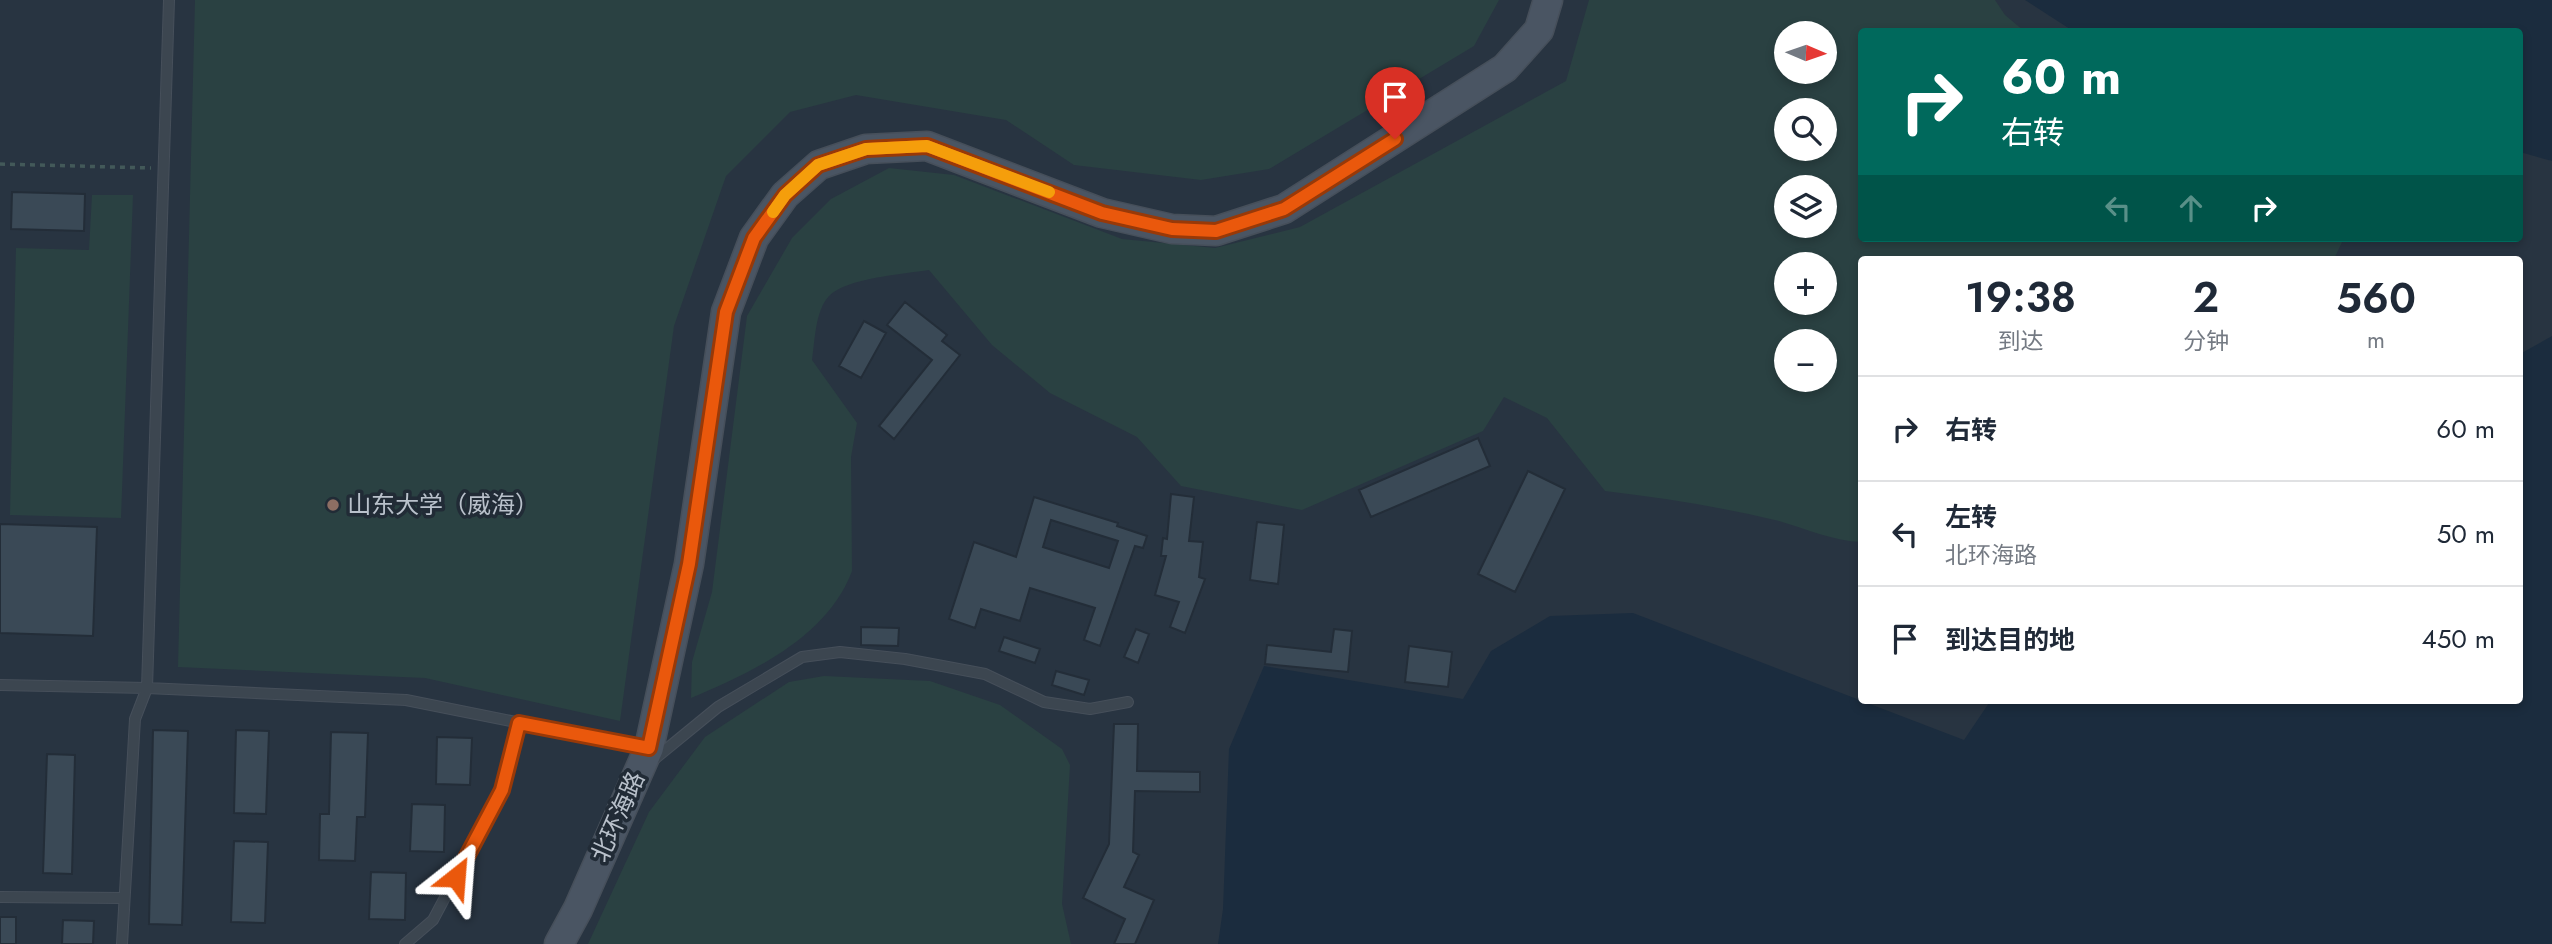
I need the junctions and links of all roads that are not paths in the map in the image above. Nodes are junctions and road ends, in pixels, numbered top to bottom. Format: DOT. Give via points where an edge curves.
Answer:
graph roads {
  1 [pos="169,0"];
  2 [pos="1548,0"];
  3 [pos="0,685"];
  4 [pos="148,688"];
  5 [pos="1128,702"];
  6 [pos="519,723"];
  7 [pos="643,760"];
  8 [pos="0,897"];
  9 [pos="124,898"];
  10 [pos="122,944"];
  11 [pos="405,944"];
  12 [pos="559,944"];
  1 -- 4 [label="lane"];
  2 -- 7 [label="main road, 北环海路" via="1539,30 1505,68 1284,209 1216,231 1172,229 1102,213 927,146 866,149 818,165 785,195 754,238 726,312 689,564"];
  3 -- 4 [label="lane"];
  4 -- 6 [label="lane" via="406,700"];
  4 -- 9 [label="lane" via="135,719"];
  5 -- 7 [label="lane" via="1090,709 1044,702 985,674 840,652 802,657 718,707"];
  6 -- 7 [label="lane"];
  6 -- 11 [label="lane" via="502,790 433,920"];
  7 -- 12 [label="main road, 北环海路"];
  8 -- 9 [label="lane"];
  9 -- 10 [label="lane"];
}
